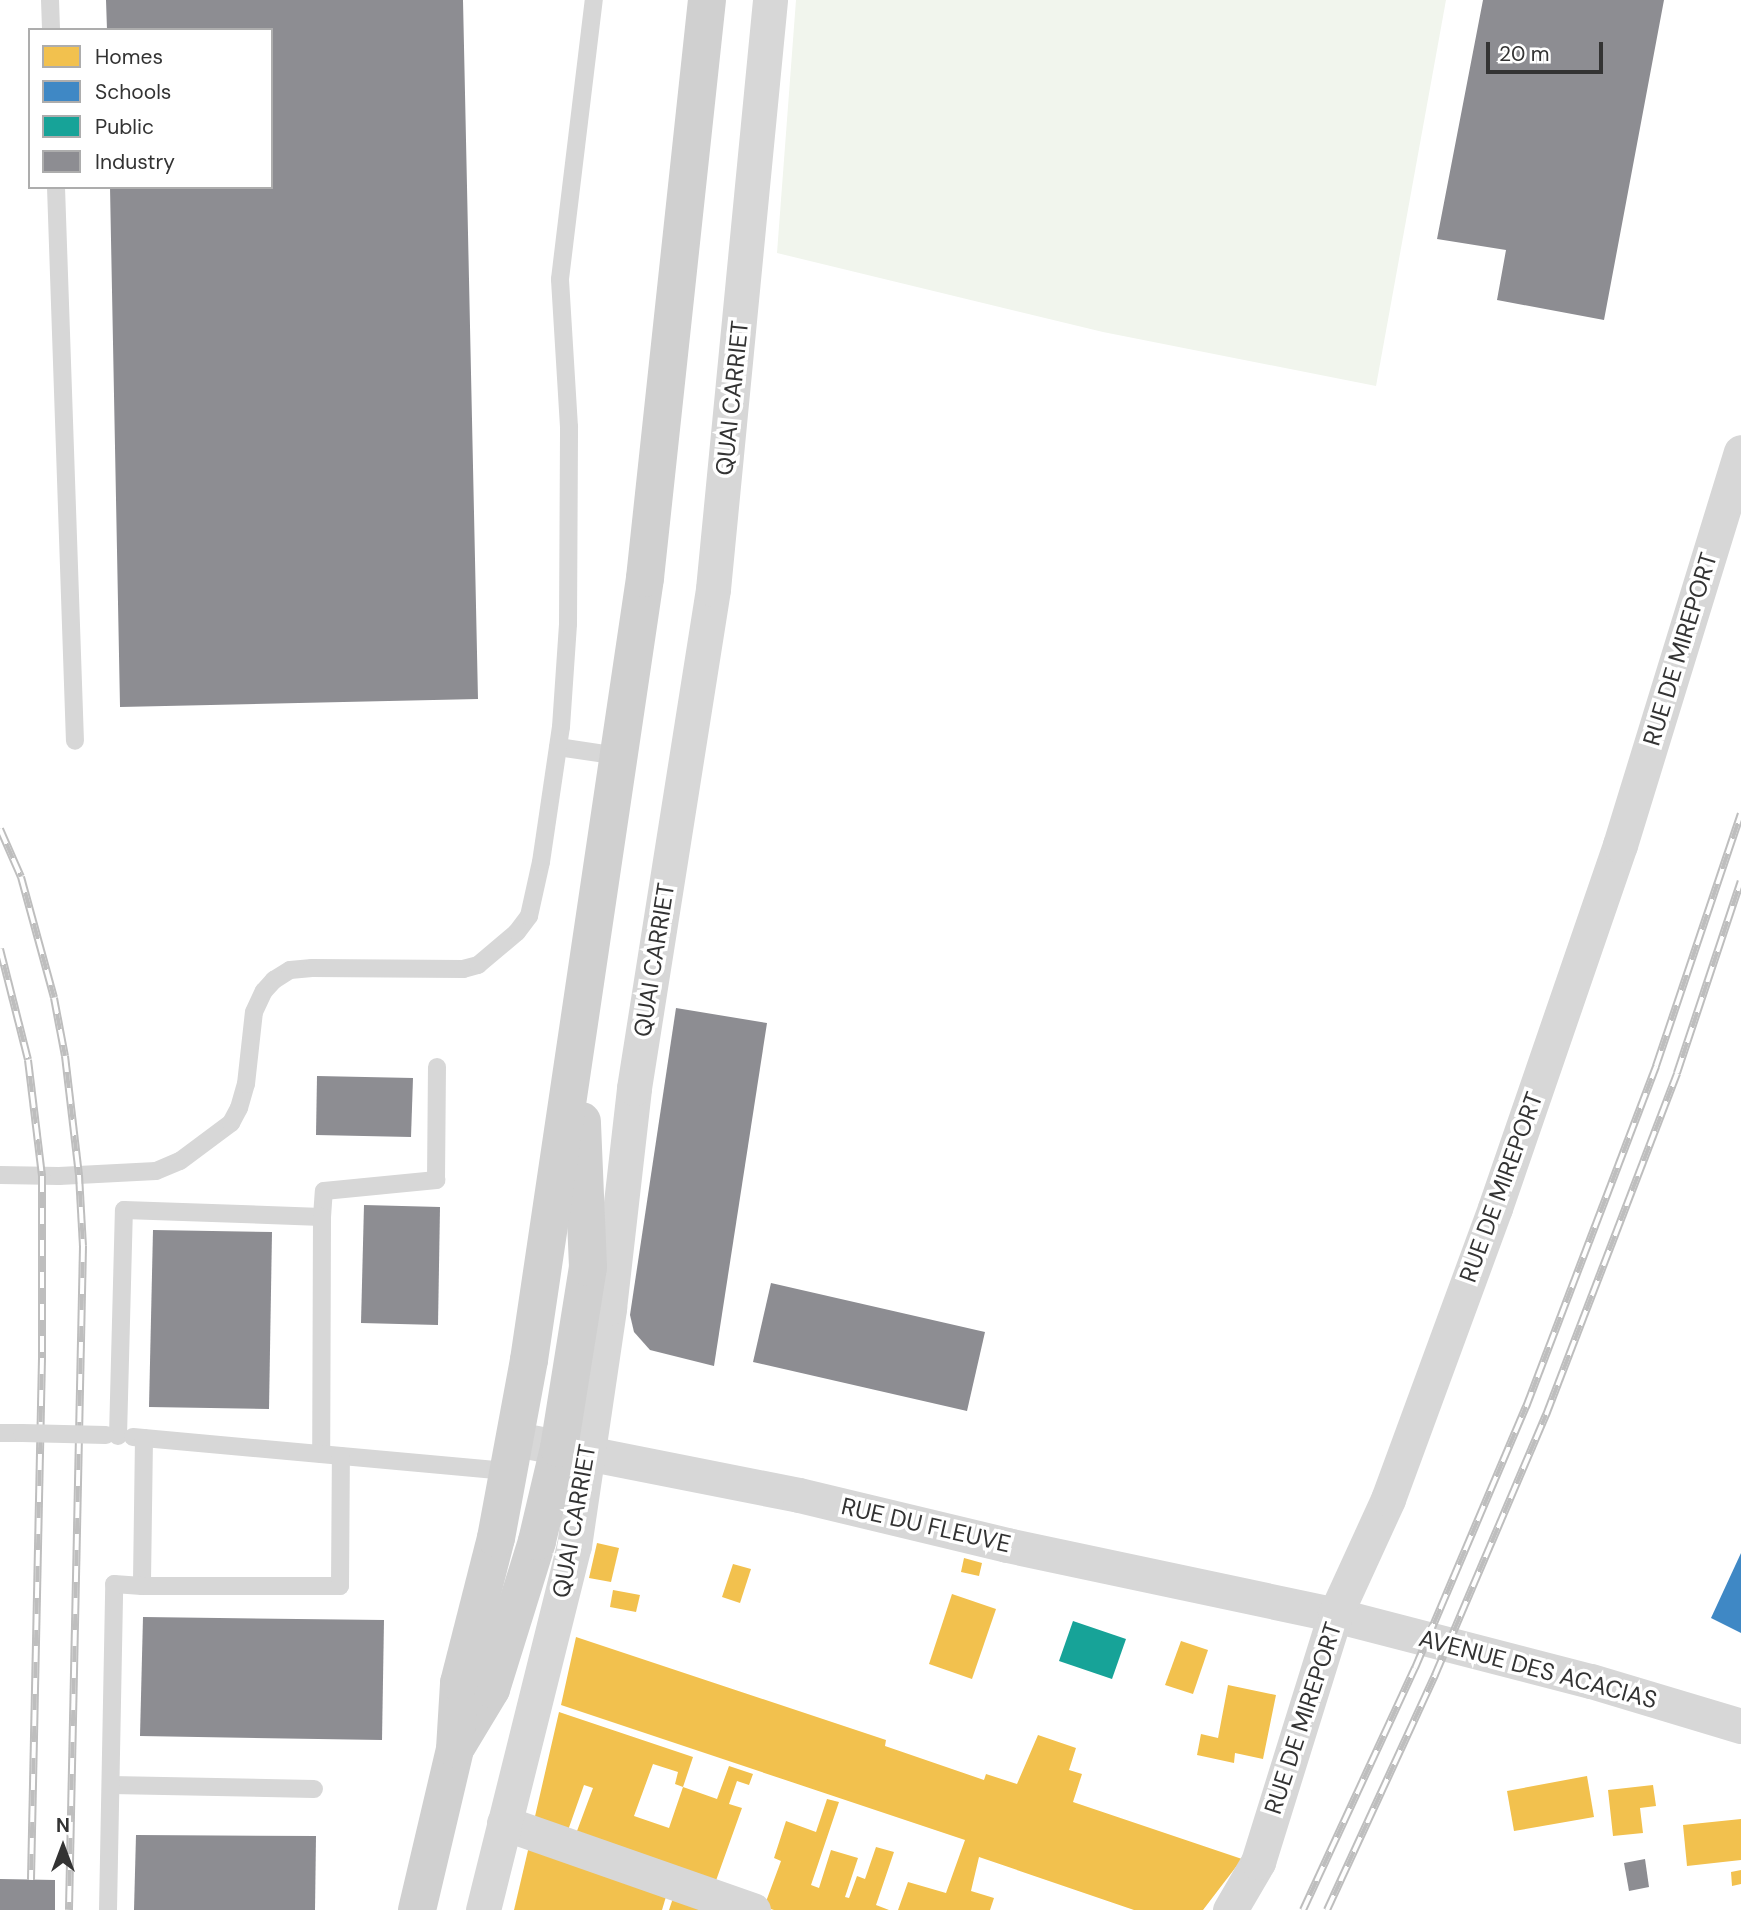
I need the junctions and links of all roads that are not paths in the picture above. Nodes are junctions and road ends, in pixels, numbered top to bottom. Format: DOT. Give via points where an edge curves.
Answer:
graph roads {
  1 [pos="50,0"];
  2 [pos="594,0"];
  3 [pos="708,0"];
  4 [pos="770,0"];
  5 [pos="51,28"];
  6 [pos="56,189"];
  7 [pos="1741,452"];
  8 [pos="75,741"];
  9 [pos="558,747"];
  10 [pos="619,756"];
  11 [pos="578,1029"];
  12 [pos="437,1067"];
  13 [pos="0,1175"];
  14 [pos="322,1217"];
  15 [pos="0,1433"];
  16 [pos="112,1435"];
  17 [pos="144,1438"];
  18 [pos="573,1451"];
  19 [pos="321,1454"];
  20 [pos="512,1455"];
  21 [pos="341,1456"];
  22 [pos="142,1586"];
  23 [pos="1335,1615"];
  24 [pos="1741,1726"];
  25 [pos="456,1749"];
  26 [pos="111,1785"];
  27 [pos="314,1789"];
  28 [pos="504,1823"];
  29 [pos="108,1910"];
  30 [pos="417,1910"];
  31 [pos="483,1910"];
  32 [pos="753,1910"];
  33 [pos="1230,1910"];
  1 -- 5 [label="lane"];
  2 -- 9 [label="lane" via="560,278 569,427 568,611"];
  3 -- 10 [label="main road, QUAI CARRIET" via="645,578"];
  4 -- 18 [label="street, QUAI CARRIET" via="713,589 634,1088 609,1308"];
  6 -- 8 [label="lane"];
  7 -- 23 [label="street, RUE DE MIREPORT" via="1620,845 1504,1182 1388,1499"];
  9 -- 10 [label="lane"];
  9 -- 13 [label="lane" via="528,916 517,932 478,965 463,969 290,970 264,991 254,1012 239,1108 231,1123 202,1147 156,1171"];
  10 -- 11 [label="main road, QUAI CARRIET"];
  11 -- 18 [label="main road, QUAI CARRIET" via="588,1267"];
  11 -- 20 [label="main road, QUAI CARRIET"];
  12 -- 14 [label="lane" via="436,1180 324,1191"];
  14 -- 16 [label="lane" via="124,1210"];
  14 -- 19 [label="lane"];
  15 -- 16 [label="lane, bridge"];
  16 -- 17 [label="lane"];
  17 -- 19 [label="lane"];
  17 -- 22 [label="lane"];
  18 -- 20 [label="street, RUE DU FLEUVE"];
  18 -- 23 [label="street, RUE DU FLEUVE" via="799,1495"];
  18 -- 25 [label="main road, QUAI CARRIET" via="537,1541 491,1689"];
  18 -- 28 [label="street, QUAI CARRIET" via="574,1546"];
  19 -- 21 [label="lane"];
  20 -- 21 [label="lane"];
  20 -- 25 [label="main road, QUAI CARRIET" via="459,1683"];
  21 -- 22 [label="lane" via="340,1586"];
  22 -- 26 [label="lane" via="114,1584"];
  23 -- 24 [label="street, AVENUE DES ACACIAS" via="1591,1681"];
  23 -- 33 [label="street, RUE DE MIREPORT" via="1258,1862"];
  25 -- 30 [label="main road, QUAI CARRIET"];
  26 -- 27 [label="lane"];
  26 -- 29 [label="lane"];
  28 -- 31 [label="street, QUAI CARRIET"];
  28 -- 32 [label="street"];
}
